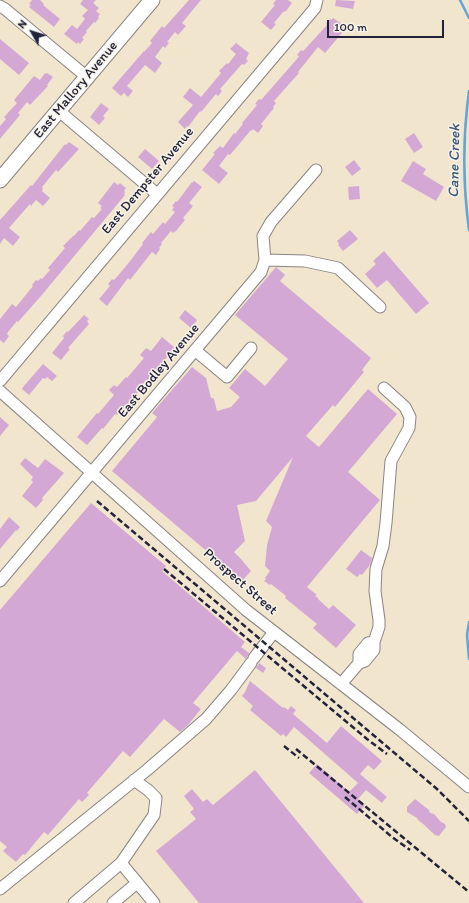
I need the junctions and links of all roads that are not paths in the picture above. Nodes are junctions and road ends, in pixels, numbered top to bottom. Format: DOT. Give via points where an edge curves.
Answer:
graph roads {
  1 [pos="152,0"];
  2 [pos="316,0"];
  3 [pos="0,6"];
  4 [pos="87,77"];
  5 [pos="58,111"];
  6 [pos="316,170"];
  7 [pos="0,180"];
  8 [pos="157,194"];
  9 [pos="265,260"];
  10 [pos="380,306"];
  11 [pos="251,348"];
  12 [pos="196,350"];
  13 [pos="0,381"];
  14 [pos="384,388"];
  15 [pos="0,391"];
  16 [pos="93,472"];
  17 [pos="0,581"];
  18 [pos="274,632"];
  19 [pos="341,684"];
  20 [pos="134,780"];
  21 [pos="469,787"];
  22 [pos="121,863"];
  23 [pos="137,883"];
  24 [pos="0,889"];
  25 [pos="74,903"];
  26 [pos="114,903"];
  27 [pos="154,903"];
  1 -- 4 [label="main road, East Mallory Avenue"];
  2 -- 8 [label="street, East Dempster Avenue" via="315,8"];
  3 -- 4 [label="street"];
  4 -- 5 [label="main road, East Mallory Avenue"];
  5 -- 7 [label="main road, East Mallory Avenue"];
  5 -- 8 [label="street"];
  6 -- 9 [label="street" via="271,222 263,236"];
  8 -- 13 [label="street, East Dempster Avenue"];
  9 -- 10 [label="street" via="305,261 338,268"];
  9 -- 12 [label="street, East Bodley Avenue" via="261,272"];
  11 -- 12 [label="street" via="227,377"];
  12 -- 16 [label="street, East Bodley Avenue"];
  14 -- 19 [label="street" via="405,407 410,417 409,428 391,461 383,546 376,569 375,591 379,627 374,642 368,643 359,654 359,663"];
  15 -- 16 [label="street, Prospect Street"];
  16 -- 17 [label="street, East Bodley Avenue"];
  16 -- 18 [label="street, Prospect Street" via="246,610"];
  18 -- 19 [label="street, Prospect Street"];
  18 -- 20 [label="street" via="206,719"];
  19 -- 21 [label="street, Prospect Street"];
  20 -- 22 [label="street" via="156,798 154,815"];
  20 -- 24 [label="street"];
  22 -- 23 [label="street"];
  22 -- 25 [label="street"];
  23 -- 26 [label="street"];
  23 -- 27 [label="street"];
}
